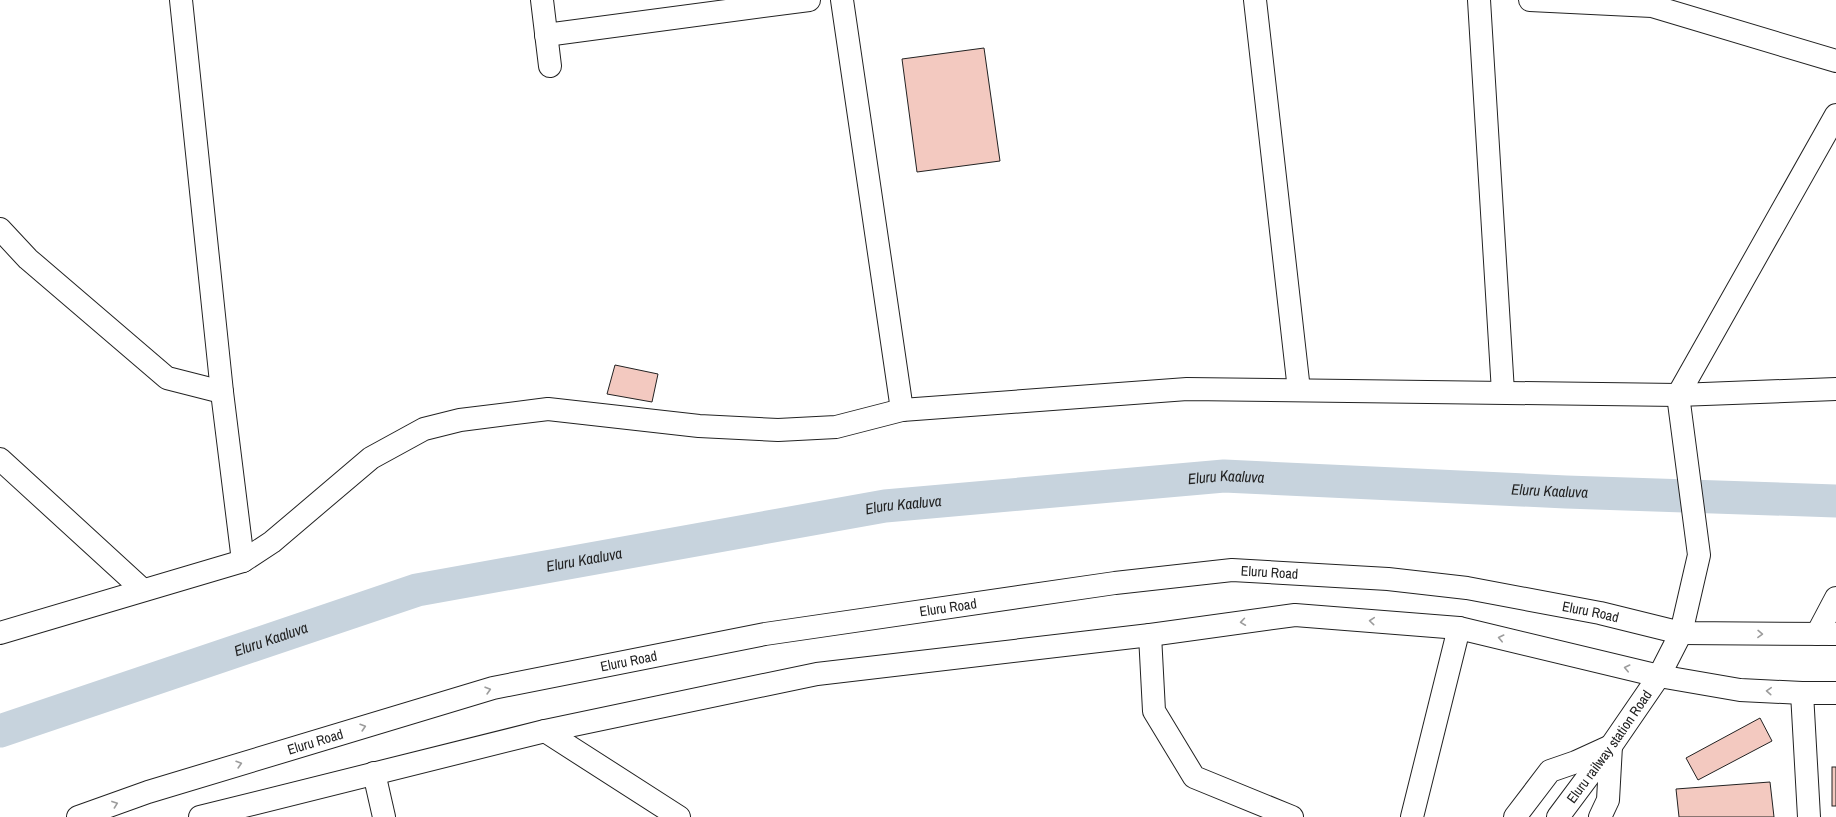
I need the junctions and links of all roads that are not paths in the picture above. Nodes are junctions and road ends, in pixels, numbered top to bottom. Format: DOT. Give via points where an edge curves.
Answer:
graph roads {
  1 [pos="181,0"];
  2 [pos="542,0"];
  3 [pos="809,0"];
  4 [pos="842,0"];
  5 [pos="1255,0"];
  6 [pos="1479,0"];
  7 [pos="1530,0"];
  8 [pos="546,35"];
  9 [pos="1836,61"];
  10 [pos="550,66"];
  11 [pos="1836,116"];
  12 [pos="0,229"];
  13 [pos="1836,389"];
  14 [pos="1298,390"];
  15 [pos="222,392"];
  16 [pos="1503,392"];
  17 [pos="1678,395"];
  18 [pos="902,410"];
  19 [pos="0,459"];
  20 [pos="243,561"];
  21 [pos="143,590"];
  22 [pos="1836,598"];
  23 [pos="1459,628"];
  24 [pos="0,633"];
  25 [pos="1681,634"];
  26 [pos="1827,634"];
  27 [pos="1150,635"];
  28 [pos="1659,676"];
  29 [pos="1802,693"];
  30 [pos="1836,693"];
  31 [pos="545,731"];
  32 [pos="1611,746"];
  33 [pos="374,773"];
  34 [pos="78,817"];
  35 [pos="200,817"];
  36 [pos="384,817"];
  37 [pos="680,817"];
  38 [pos="1292,817"];
  39 [pos="1412,817"];
  40 [pos="1515,817"];
  41 [pos="1558,817"];
  42 [pos="1600,817"];
  43 [pos="1809,817"];
  1 -- 15 [label="street"];
  2 -- 8 [label="street"];
  3 -- 8 [label="street"];
  4 -- 18 [label="street"];
  5 -- 14 [label="street"];
  6 -- 16 [label="street"];
  7 -- 9 [label="street" via="1652,6"];
  8 -- 10 [label="street"];
  11 -- 17 [label="street"];
  12 -- 15 [label="street" via="28,259 167,378"];
  13 -- 17 [label="street"];
  14 -- 16 [label="street"];
  14 -- 18 [label="street" via="1187,389"];
  15 -- 20 [label="street"];
  16 -- 17 [label="street"];
  17 -- 25 [label="street, Eluru railway station Road" via="1700,555"];
  18 -- 20 [label="street" via="836,427 778,430 699,426 548,409 460,420 424,429 371,458 272,542"];
  19 -- 21 [label="street"];
  20 -- 21 [label="street"];
  21 -- 24 [label="street"];
  22 -- 26 [label="street"];
  23 -- 27 [label="street, one-way" via="1295,614"];
  28 -- 23 [label="street, one-way"];
  23 -- 39 [label="street"];
  25 -- 26 [label="street, Eluru Road, one-way"];
  25 -- 28 [label="street, Eluru railway station Road"];
  34 -- 25 [label="street, Eluru Road, one-way" via="148,792 493,688 765,634 1115,583 1232,570 1388,579 1467,588 1538,601 1600,613"];
  27 -- 31 [label="street" via="817,674"];
  27 -- 38 [label="street" via="1154,711 1194,777"];
  29 -- 28 [label="street, one-way" via="1740,690"];
  28 -- 32 [label="street, Eluru railway station Road"];
  29 -- 30 [label="street"];
  29 -- 43 [label="street"];
  31 -- 33 [label="street"];
  31 -- 37 [label="street"];
  32 -- 40 [label="street" via="1550,771"];
  32 -- 41 [label="street, Eluru railway station Road"];
  32 -- 42 [label="street" via="1608,800"];
  33 -- 35 [label="street"];
  33 -- 36 [label="street"];
}
